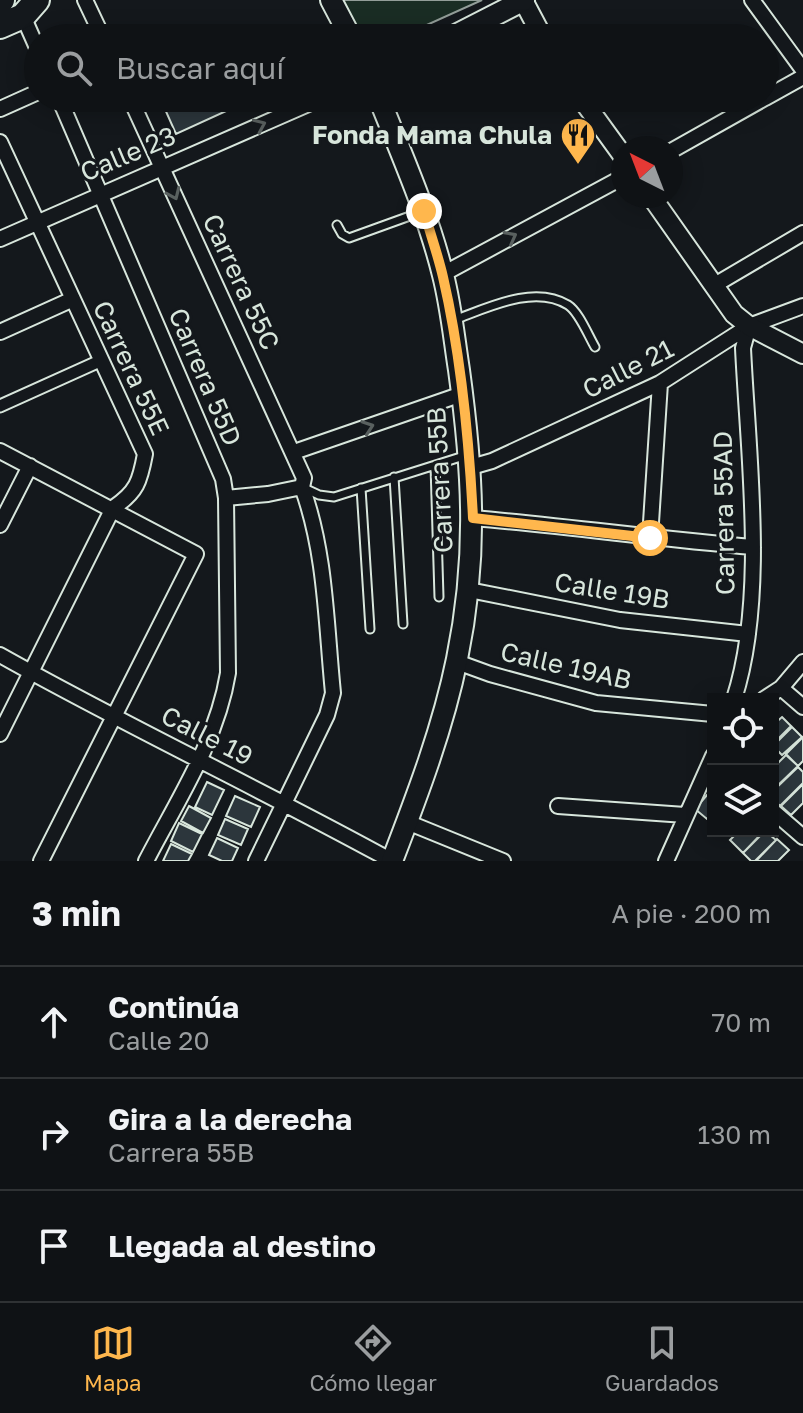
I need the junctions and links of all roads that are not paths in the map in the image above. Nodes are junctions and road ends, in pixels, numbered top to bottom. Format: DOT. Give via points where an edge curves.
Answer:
graph roads {
  1 [pos="54,0"];
  2 [pos="85,0"];
  3 [pos="331,0"];
  4 [pos="752,0"];
  5 [pos="525,1"];
  6 [pos="30,8"];
  7 [pos="96,24"];
  8 [pos="344,24"];
  9 [pos="478,24"];
  10 [pos="536,24"];
  11 [pos="769,24"];
  12 [pos="0,26"];
  13 [pos="779,37"];
  14 [pos="803,70"];
  15 [pos="803,77"];
  16 [pos="779,90"];
  17 [pos="24,98"];
  18 [pos="0,109"];
  19 [pos="65,112"];
  20 [pos="136,112"];
  21 [pos="290,112"];
  22 [pos="385,112"];
  23 [pos="591,112"];
  24 [pos="740,112"];
  25 [pos="611,139"];
  26 [pos="0,142"];
  27 [pos="683,144"];
  28 [pos="4,163"];
  29 [pos="162,167"];
  30 [pos="611,183"];
  31 [pos="100,193"];
  32 [pos="659,208"];
  33 [pos="424,211"];
  34 [pos="37,222"];
  35 [pos="337,225"];
  36 [pos="803,233"];
  37 [pos="0,239"];
  38 [pos="443,274"];
  39 [pos="713,286"];
  40 [pos="73,299"];
  41 [pos="803,306"];
  42 [pos="452,320"];
  43 [pos="749,326"];
  44 [pos="0,332"];
  45 [pos="595,347"];
  46 [pos="803,354"];
  47 [pos="102,360"];
  48 [pos="660,383"];
  49 [pos="462,394"];
  50 [pos="0,406"];
  51 [pos="0,451"];
  52 [pos="294,452"];
  53 [pos="470,461"];
  54 [pos="435,465"];
  55 [pos="30,466"];
  56 [pos="394,477"];
  57 [pos="302,487"];
  58 [pos="361,488"];
  59 [pos="226,498"];
  60 [pos="113,508"];
  61 [pos="473,518"];
  62 [pos="0,525"];
  63 [pos="650,538"];
  64 [pos="753,547"];
  65 [pos="469,590"];
  66 [pos="439,597"];
  67 [pos="403,624"];
  68 [pos="370,629"];
  69 [pos="748,634"];
  70 [pos="0,655"];
  71 [pos="457,662"];
  72 [pos="803,662"];
  73 [pos="31,672"];
  74 [pos="781,688"];
  75 [pos="736,693"];
  76 [pos="773,693"];
  77 [pos="803,707"];
  78 [pos="707,713"];
  79 [pos="113,716"];
  80 [pos="0,734"];
  81 [pos="199,760"];
  82 [pos="709,765"];
  83 [pos="285,802"];
  84 [pos="558,806"];
  85 [pos="685,815"];
  86 [pos="779,816"];
  87 [pos="407,822"];
  88 [pos="803,837"];
  89 [pos="364,854"];
  90 [pos="41,861"];
  91 [pos="146,861"];
  92 [pos="256,861"];
  93 [pos="392,861"];
  94 [pos="503,861"];
  95 [pos="666,861"];
  1 -- 6 [label="street"];
  2 -- 7 [label="street"];
  3 -- 8 [label="main road"];
  4 -- 11 [label="street"];
  5 -- 9 [label="main road"];
  5 -- 10 [label="street"];
  6 -- 12 [label="main road"];
  13 -- 14 [label="street"];
  15 -- 16 [label="street"];
  17 -- 18 [label="street"];
  19 -- 31 [label="street, Carrera 55D"];
  20 -- 29 [label="street, Carrera 55C"];
  29 -- 21 [label="street, Calle 23, one-way"];
  22 -- 33 [label="main road, Carrera 55B"];
  23 -- 25 [label="street"];
  24 -- 27 [label="street"];
  26 -- 28 [label="street, Carrera 55E"];
  28 -- 34 [label="street, Carrera 55E"];
  29 -- 31 [label="street, Calle 23"];
  29 -- 52 [label="street, Carrera 55C, one-way"];
  38 -- 30 [label="street, one-way"];
  31 -- 34 [label="street, Calle 23"];
  31 -- 59 [label="street, Carrera 55D" via="223,479"];
  32 -- 39 [label="street"];
  33 -- 35 [label="lane" via="349,238"];
  33 -- 38 [label="main road, Carrera 55B"];
  34 -- 37 [label="street, Calle 23"];
  34 -- 40 [label="street, Carrera 55E"];
  36 -- 39 [label="street"];
  38 -- 42 [label="main road, Carrera 55B"];
  39 -- 43 [label="street"];
  40 -- 44 [label="street"];
  40 -- 47 [label="street, Carrera 55E"];
  41 -- 43 [label="street, Calle 21"];
  42 -- 45 [label="lane" via="514,299 548,298 570,306"];
  42 -- 49 [label="main road, Carrera 55B"];
  43 -- 46 [label="street"];
  43 -- 48 [label="street, Calle 21"];
  43 -- 64 [label="street, Carrera 55AD" via="743,348"];
  47 -- 50 [label="street"];
  47 -- 60 [label="street, Carrera 55E" via="145,454 140,480"];
  48 -- 53 [label="street, Calle 21" via="492,461"];
  48 -- 63 [label="street"];
  52 -- 49 [label="street, one-way"];
  49 -- 53 [label="main road, Carrera 55B"];
  51 -- 55 [label="street"];
  52 -- 57 [label="street, Carrera 55C"];
  53 -- 54 [label="lane"];
  53 -- 61 [label="main road, Carrera 55B"];
  54 -- 56 [label="lane"];
  54 -- 66 [label="lane"];
  55 -- 60 [label="street"];
  55 -- 62 [label="street"];
  56 -- 58 [label="lane"];
  56 -- 67 [label="lane"];
  57 -- 58 [label="lane" via="334,497"];
  57 -- 59 [label="street"];
  57 -- 83 [label="street, Carrera 55C" via="320,553 333,693"];
  58 -- 68 [label="lane"];
  59 -- 81 [label="street, Carrera 55D" via="228,673"];
  60 -- 73 [label="street, Carrera 55E"];
  60 -- 79 [label="street" via="196,554"];
  61 -- 63 [label="street"];
  61 -- 65 [label="main road, Carrera 55B"];
  63 -- 64 [label="street"];
  64 -- 69 [label="street, Carrera 55AD"];
  65 -- 69 [label="street, Calle 19B" via="620,620"];
  65 -- 71 [label="main road, Carrera 55B"];
  69 -- 75 [label="street, Carrera 55AD"];
  70 -- 73 [label="street, Calle 19"];
  71 -- 78 [label="street, Calle 19AB" via="596,703"];
  71 -- 87 [label="main road, Carrera 55B"];
  72 -- 74 [label="street"];
  73 -- 79 [label="street, Calle 19"];
  73 -- 80 [label="street, Carrera 55E"];
  74 -- 76 [label="street"];
  74 -- 77 [label="street"];
  79 -- 81 [label="street, Calle 19"];
  79 -- 90 [label="street"];
  81 -- 83 [label="street, Calle 19"];
  81 -- 91 [label="street, Carrera 55D"];
  82 -- 85 [label="street"];
  83 -- 89 [label="street, Calle 19"];
  83 -- 92 [label="street, Carrera 55C"];
  84 -- 85 [label="street"];
  85 -- 95 [label="street"];
  86 -- 88 [label="street"];
  87 -- 93 [label="main road, Carrera 55B"];
  87 -- 94 [label="street"];
  89 -- 93 [label="street, Calle 19"];
}
